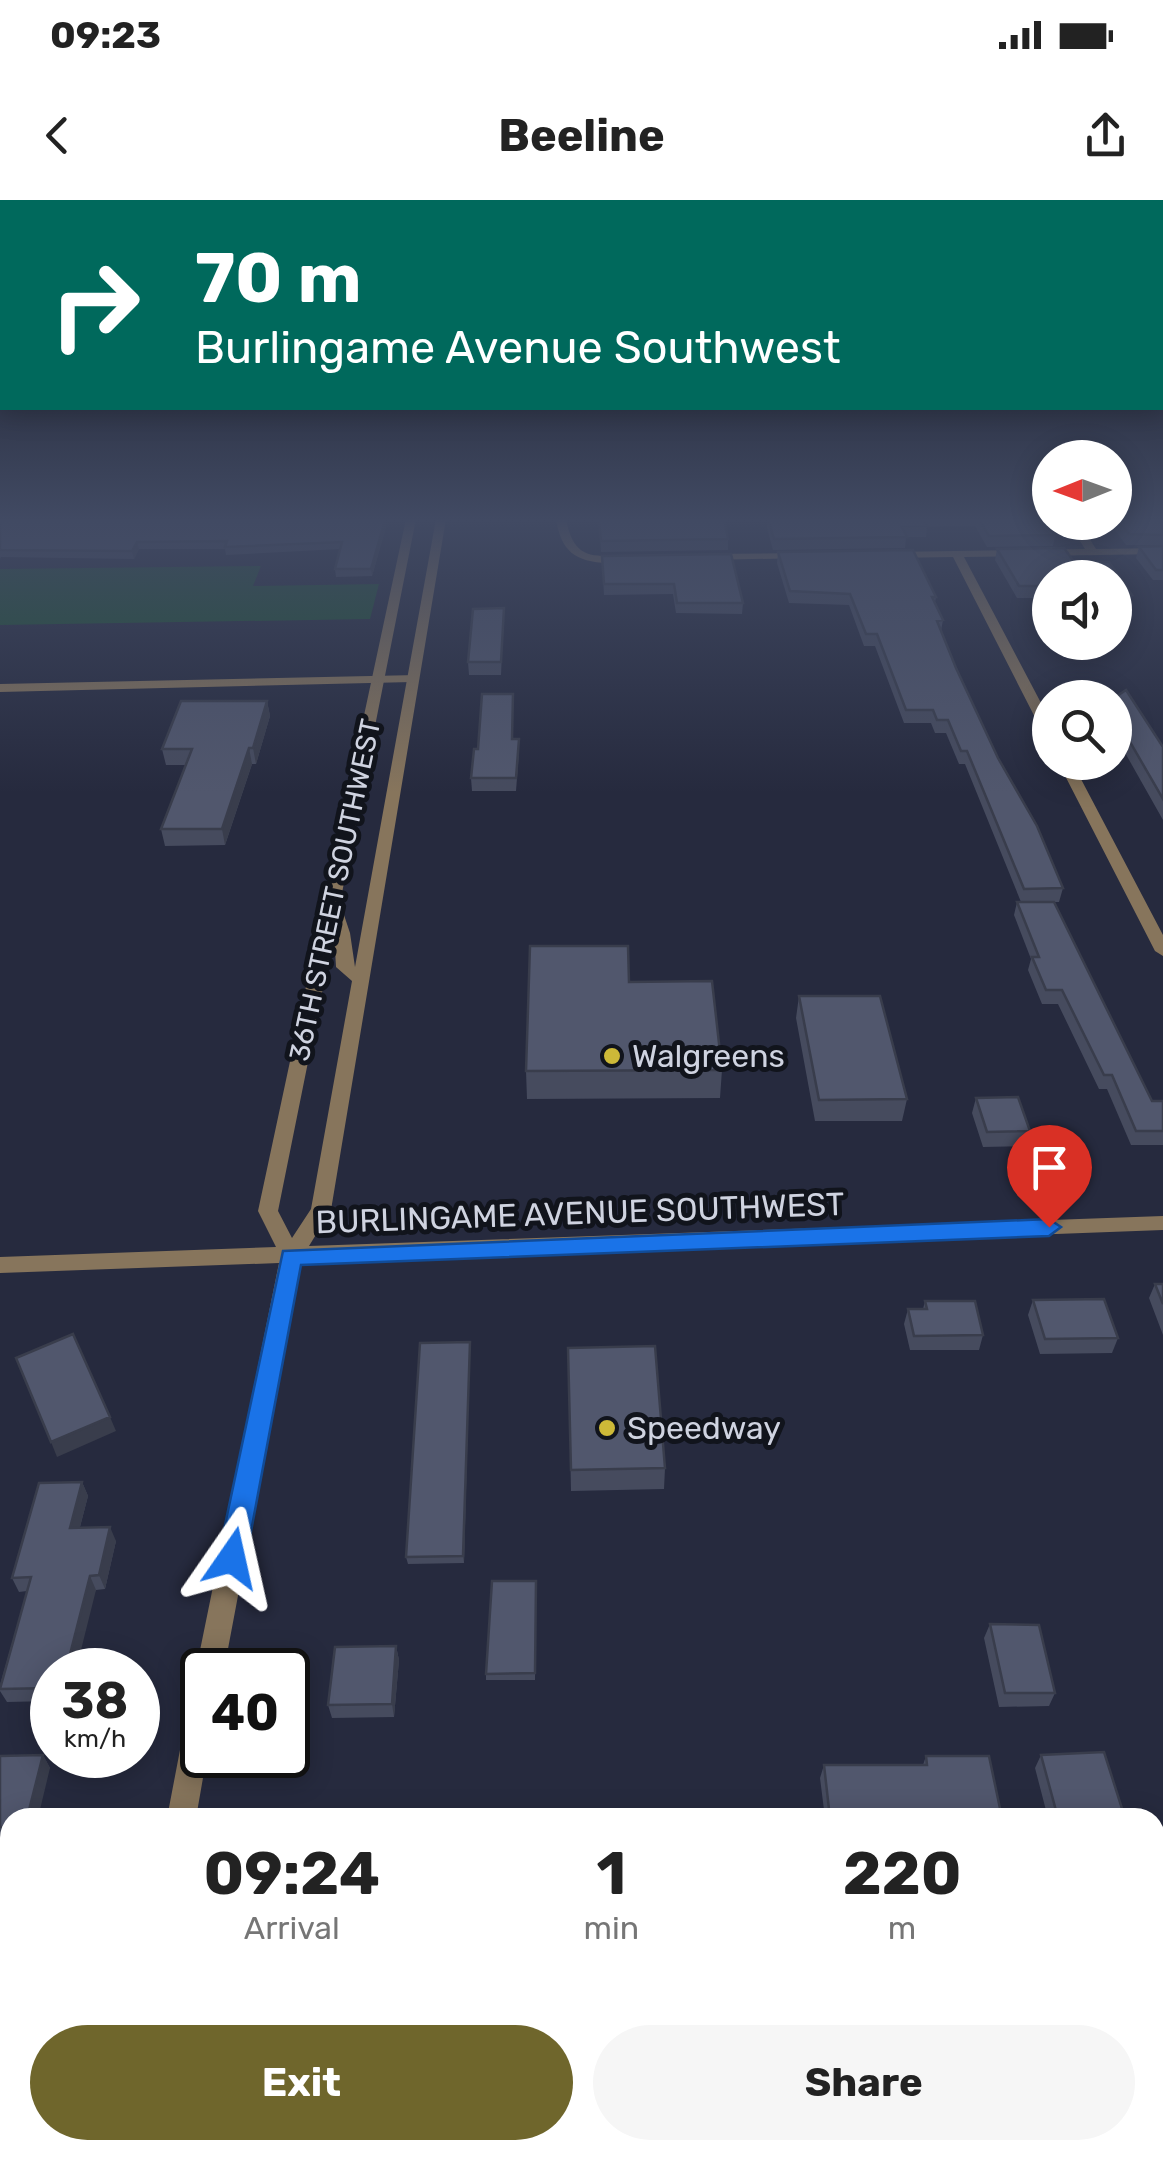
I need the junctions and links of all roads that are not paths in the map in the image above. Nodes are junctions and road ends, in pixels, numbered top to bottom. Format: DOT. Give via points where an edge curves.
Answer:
graph roads {
  1 [pos="392,610"];
  2 [pos="424,610"];
  3 [pos="986,610"];
  4 [pos="412,678"];
  5 [pos="378,680"];
  6 [pos="0,688"];
  7 [pos="1032,698"];
  8 [pos="1075,780"];
  9 [pos="333,904"];
  10 [pos="1163,951"];
  11 [pos="361,979"];
  12 [pos="1163,1223"];
  13 [pos="291,1257"];
  14 [pos="0,1264"];
  15 [pos="214,1648"];
  16 [pos="189,1778"];
  17 [pos="183,1808"];
  1 -- 5 [label="street, 36TH STREET SOUTHWEST"];
  2 -- 4 [label="street, 36TH STREET SOUTHWEST"];
  3 -- 7 [label="street"];
  4 -- 5 [label="street"];
  4 -- 11 [label="street, 36TH STREET SOUTHWEST"];
  5 -- 6 [label="street"];
  5 -- 9 [label="street, 36TH STREET SOUTHWEST"];
  8 -- 10 [label="street"];
  9 -- 11 [label="street" via="344,966"];
  9 -- 13 [label="street, 36TH STREET SOUTHWEST" via="268,1211"];
  11 -- 13 [label="street, 36TH STREET SOUTHWEST" via="322,1210"];
  12 -- 13 [label="street, BURLINGAME AVENUE SOUTHWEST"];
  13 -- 14 [label="street, BURLINGAME AVENUE SOUTHWEST"];
  13 -- 15 [label="street, 36TH STREET SOUTHWEST"];
  16 -- 17 [label="street"];
}
